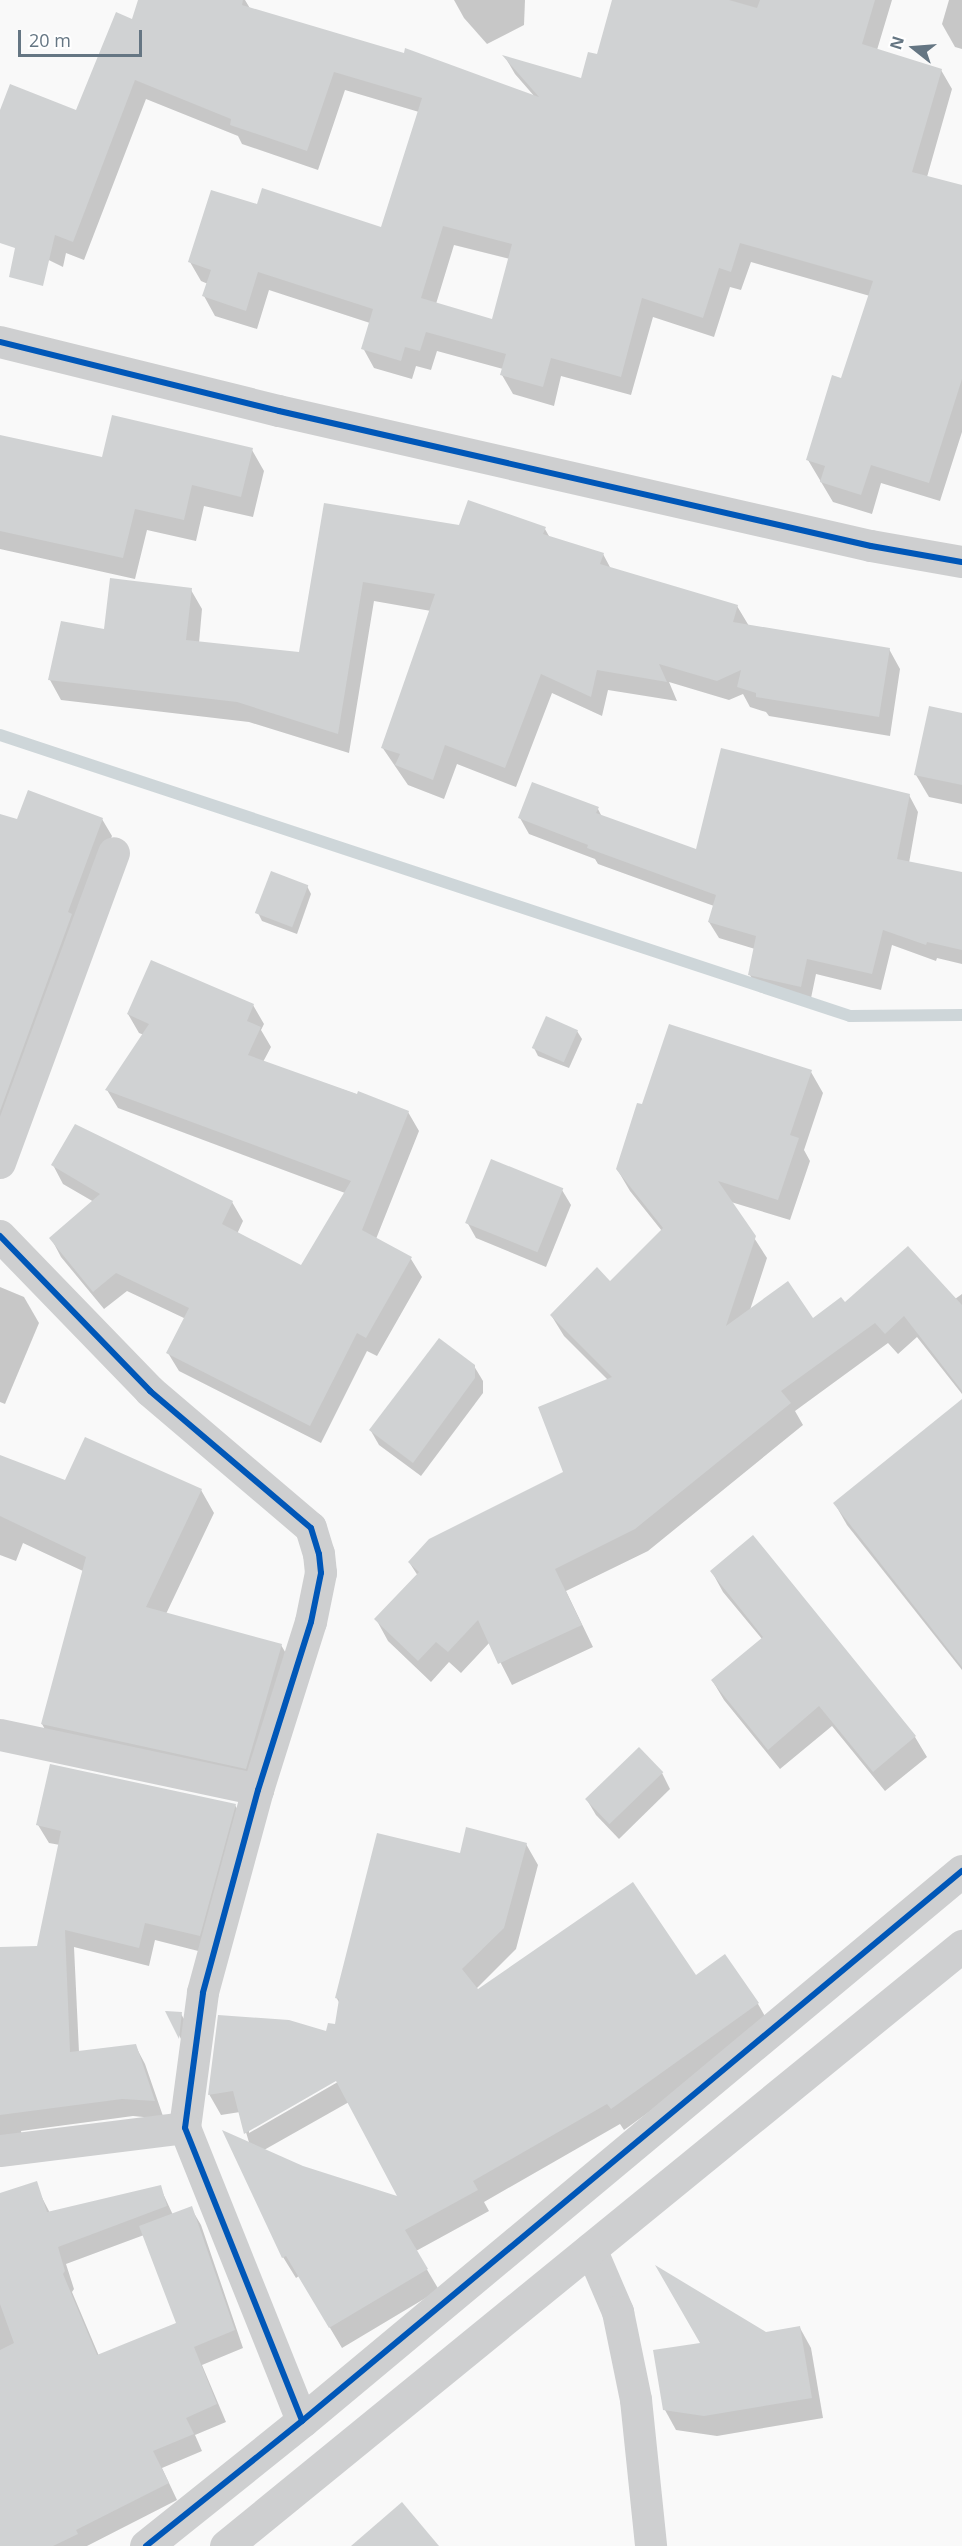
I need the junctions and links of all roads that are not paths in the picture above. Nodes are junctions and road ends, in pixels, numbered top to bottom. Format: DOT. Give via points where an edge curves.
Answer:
graph roads {
  1 [pos="0,342"];
  2 [pos="962,562"];
  3 [pos="114,853"];
  4 [pos="0,1163"];
  5 [pos="0,1236"];
  6 [pos="0,1735"];
  7 [pos="258,1790"];
  8 [pos="962,1871"];
  9 [pos="962,1946"];
  10 [pos="185,2128"];
  11 [pos="0,2151"];
  12 [pos="591,2249"];
  13 [pos="302,2421"];
  14 [pos="146,2546"];
  15 [pos="226,2546"];
  16 [pos="651,2546"];
  1 -- 2 [label="street" via="279,411 859,544"];
  3 -- 4 [label="street"];
  5 -- 7 [label="street" via="150,1391 311,1528 321,1573 311,1622"];
  6 -- 7 [label="street"];
  7 -- 10 [label="street" via="203,1993"];
  8 -- 13 [label="street"];
  9 -- 12 [label="street"];
  10 -- 11 [label="street"];
  10 -- 13 [label="street"];
  12 -- 15 [label="street"];
  12 -- 16 [label="street" via="618,2312 636,2400"];
  13 -- 14 [label="street"];
}
